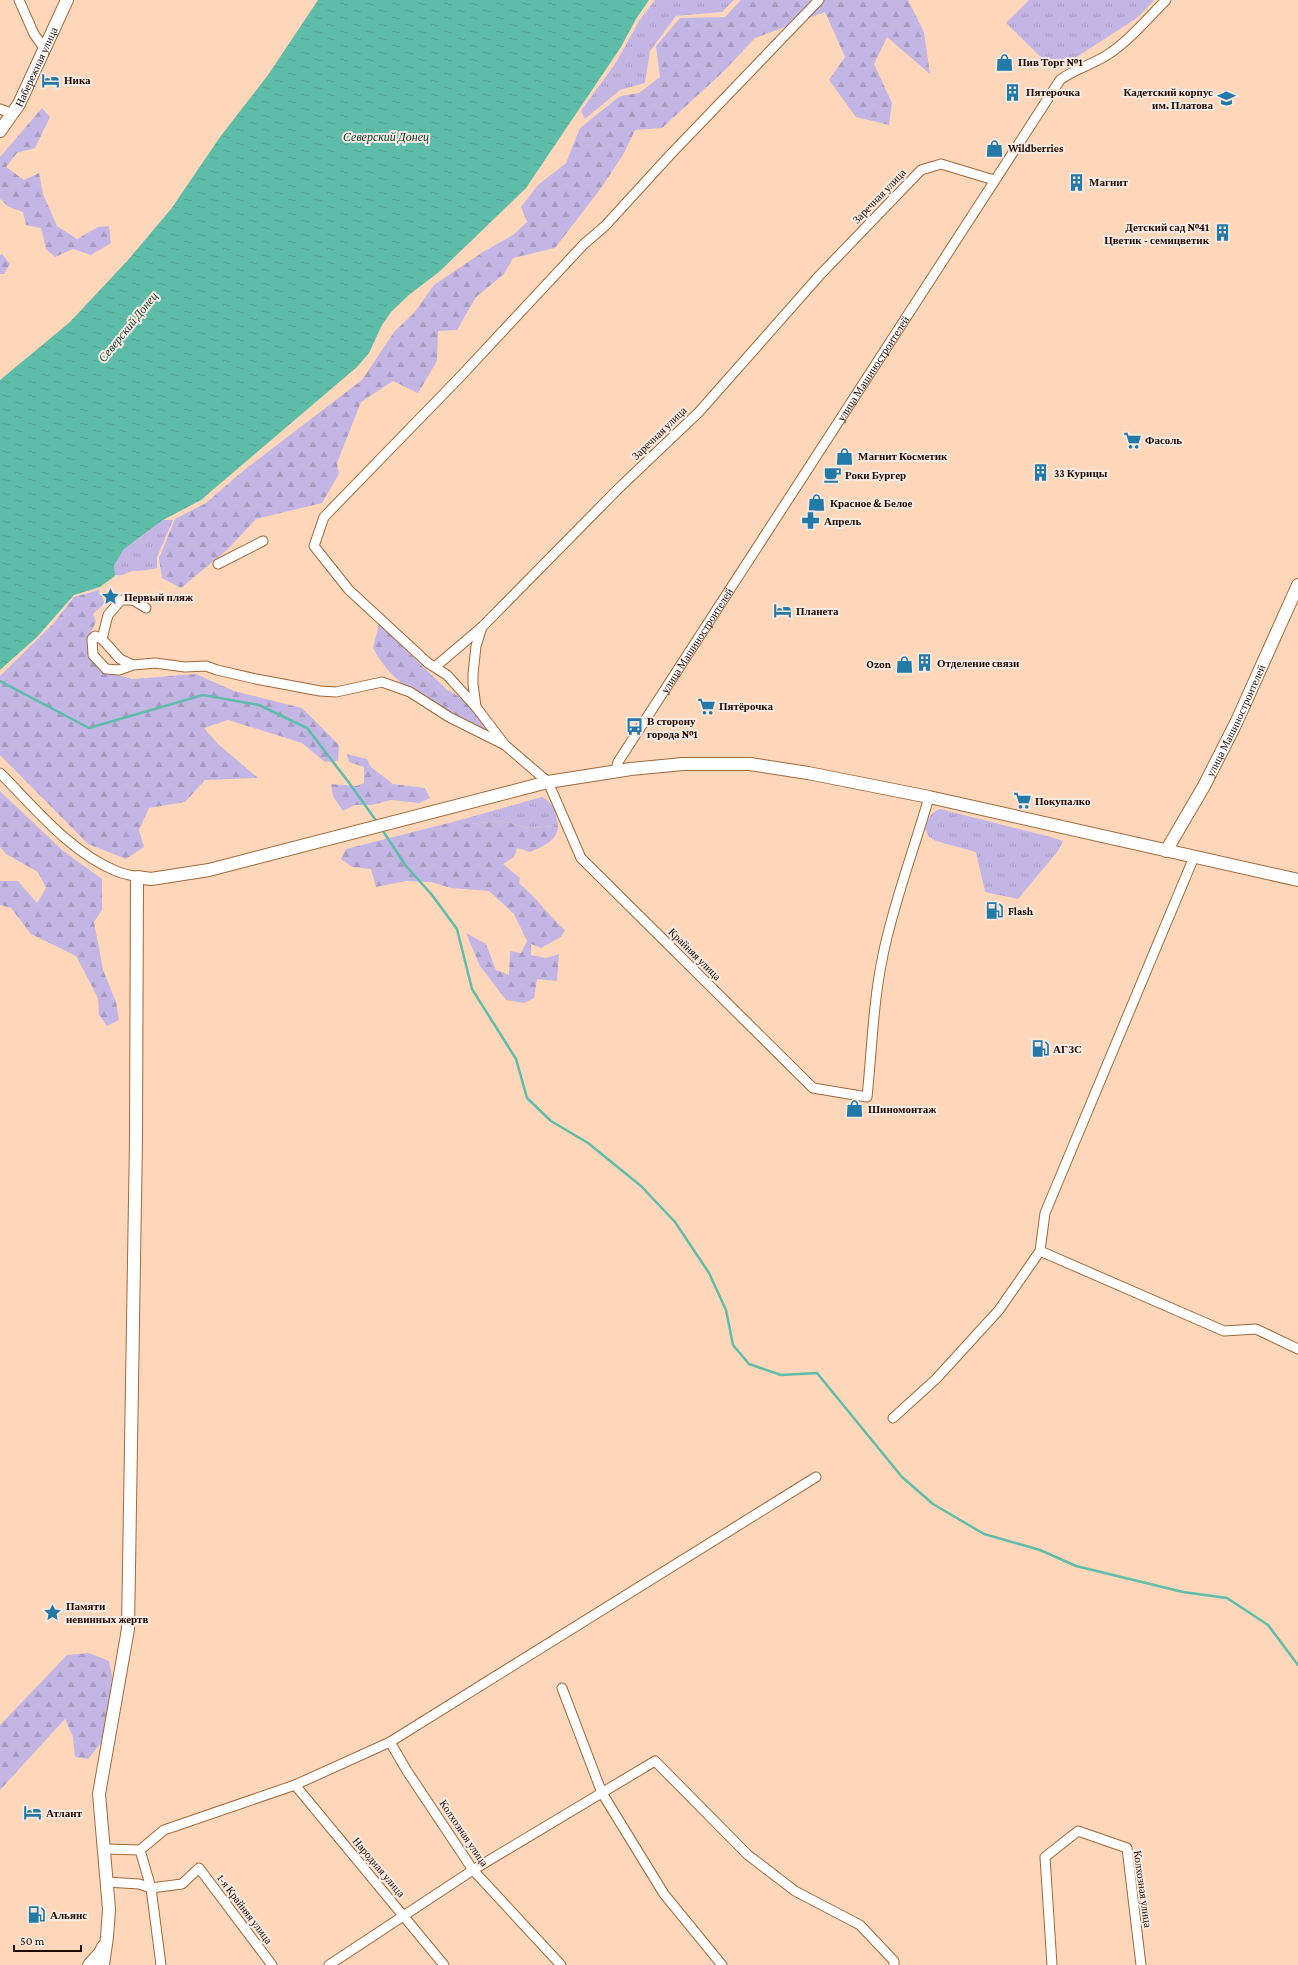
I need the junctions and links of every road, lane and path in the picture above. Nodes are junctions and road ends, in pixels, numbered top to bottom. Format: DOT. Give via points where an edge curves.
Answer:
graph roads {
  1 [pos="19,0"];
  2 [pos="67,0"];
  3 [pos="819,0"];
  4 [pos="1166,0"];
  5 [pos="44,48"];
  6 [pos="0,109"];
  7 [pos="13,114"];
  8 [pos="0,131"];
  9 [pos="994,180"];
  10 [pos="263,540"];
  11 [pos="218,564"];
  12 [pos="1298,585"];
  13 [pos="146,608"];
  14 [pos="482,627"];
  15 [pos="102,640"];
  16 [pos="133,665"];
  17 [pos="435,667"];
  18 [pos="476,707"];
  19 [pos="505,745"];
  20 [pos="616,770"];
  21 [pos="0,773"];
  22 [pos="548,782"];
  23 [pos="929,797"];
  24 [pos="1166,851"];
  25 [pos="1194,857"];
  26 [pos="137,877"];
  27 [pos="1298,880"];
  28 [pos="1040,1251"];
  29 [pos="1298,1350"];
  30 [pos="894,1418"];
  31 [pos="816,1477"];
  32 [pos="562,1688"];
  33 [pos="390,1742"];
  34 [pos="295,1785"];
  35 [pos="602,1793"];
  36 [pos="104,1849"];
  37 [pos="140,1850"];
  38 [pos="473,1870"];
  39 [pos="106,1882"];
  40 [pos="151,1888"];
  41 [pos="404,1916"];
  42 [pos="108,1937"];
  43 [pos="88,1965"];
  44 [pos="103,1965"];
  45 [pos="161,1965"];
  46 [pos="272,1965"];
  47 [pos="329,1965"];
  48 [pos="444,1965"];
  49 [pos="562,1965"];
  50 [pos="722,1965"];
  51 [pos="894,1965"];
  52 [pos="1052,1965"];
  53 [pos="1141,1965"];
  1 -- 5 [label="street" via="34,34"];
  2 -- 5 [label="street, Набережная улица"];
  3 -- 17 [label="street" via="670,155 606,226 584,244 324,517 314,546 349,590"];
  4 -- 9 [label="street, улица Машиностроителей" via="1132,35 1108,55 1060,80"];
  5 -- 7 [label="street, Набережная улица"];
  6 -- 7 [label="street"];
  7 -- 8 [label="street, Набережная улица"];
  9 -- 14 [label="street, Заречная улица" via="941,164 921,170 819,276 699,412"];
  9 -- 20 [label="street, улица Машиностроителей" via="618,762"];
  10 -- 11 [label="street"];
  12 -- 24 [label="street, улица Машиностроителей" via="1232,730 1204,786"];
  13 -- 15 [label="street" via="133,600 121,600 108,615"];
  14 -- 17 [label="street"];
  14 -- 18 [label="street, Заречная улица" via="476,646 474,670"];
  15 -- 16 [label="street" via="120,659"];
  15 -- 16 [label="street" via="95,636 92,639 92,648 97,661 106,669 119,670"];
  16 -- 19 [label="street" via="155,663 186,667 206,666 320,691 336,692 382,682 410,692 449,717"];
  17 -- 18 [label="street" via="447,675"];
  18 -- 19 [label="street, Заречная улица"];
  19 -- 22 [label="street, Заречная улица"];
  20 -- 22 [label="street"];
  20 -- 23 [label="street" via="683,764 750,764"];
  21 -- 26 [label="street" via="73,844 117,871"];
  22 -- 23 [label="street, Крайняя улица" via="581,858 814,1088 867,1097 874,1004 882,956 891,917"];
  22 -- 26 [label="street" via="209,870 151,879"];
  23 -- 24 [label="street"];
  24 -- 25 [label="street"];
  25 -- 27 [label="street"];
  25 -- 28 [label="street" via="1045,1213"];
  26 -- 36 [label="street" via="136,1139 128,1629 99,1794"];
  28 -- 29 [label="street" via="1224,1331 1256,1329"];
  28 -- 30 [label="street" via="999,1310 936,1378"];
  31 -- 33 [label="street"];
  32 -- 35 [label="street"];
  33 -- 34 [label="street"];
  33 -- 38 [label="street, Колхозная улица"];
  34 -- 37 [label="street" via="164,1830"];
  34 -- 41 [label="street, Народная улица"];
  35 -- 38 [label="street"];
  35 -- 50 [label="street" via="664,1894"];
  35 -- 51 [label="street" via="655,1761 748,1855 795,1891 860,1925 894,1961"];
  36 -- 37 [label="street"];
  36 -- 39 [label="street"];
  37 -- 40 [label="street"];
  38 -- 41 [label="street"];
  38 -- 49 [label="street, Колхозная улица"];
  39 -- 40 [label="street" via="139,1884"];
  39 -- 42 [label="street" via="109,1909"];
  40 -- 45 [label="street"];
  40 -- 46 [label="street, 1-я Крайняя улица" via="182,1884 199,1868"];
  41 -- 47 [label="street"];
  41 -- 48 [label="street, Народная улица"];
  42 -- 43 [label="street" via="100,1953"];
  42 -- 44 [label="street"];
  52 -- 53 [label="street, Колхозная улица" via="1045,1858 1078,1831 1127,1848"];
}
